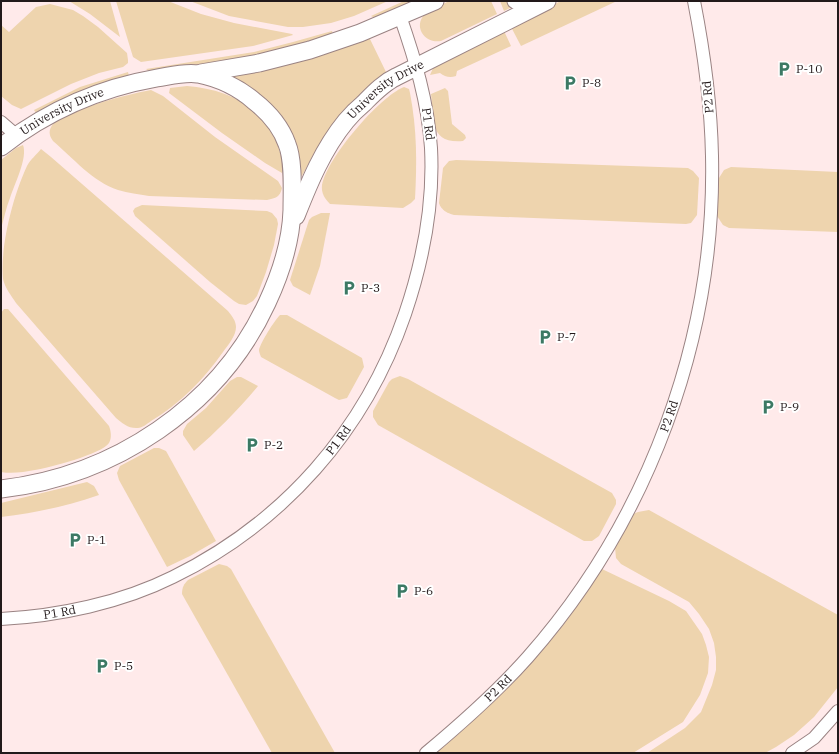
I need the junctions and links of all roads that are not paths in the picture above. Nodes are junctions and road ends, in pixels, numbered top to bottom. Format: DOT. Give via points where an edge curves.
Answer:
graph roads {
  1 [pos="435,1"];
  2 [pos="515,1"];
  3 [pos="694,1"];
  4 [pos="540,4"];
  5 [pos="400,16"];
  6 [pos="417,66"];
  7 [pos="197,74"];
  8 [pos="1,122"];
  9 [pos="16,135"];
  10 [pos="1,146"];
  11 [pos="291,225"];
  12 [pos="1,489"];
  13 [pos="1,619"];
  14 [pos="838,711"];
  15 [pos="426,753"];
  16 [pos="792,753"];
  1 -- 5 [label="main road, University Drive"];
  2 -- 4 [label="street"];
  3 -- 15 [label="street, P2 Rd" via="708,89 711,130 710,235 693,336 670,416 634,501 582,588 528,658 465,720"];
  4 -- 6 [label="main road, University Drive"];
  5 -- 6 [label="street, P1 Rd"];
  5 -- 7 [label="main road, University Drive" via="310,50 259,63"];
  6 -- 11 [label="main road, University Drive" via="384,84 346,121 318,163"];
  6 -- 13 [label="street, P1 Rd" via="431,148 430,205 424,247 414,289 400,329 368,396 346,432 320,465 272,512 196,566 165,581 103,603 64,612"];
  7 -- 9 [label="main road, University Drive" via="123,85 94,94"];
  7 -- 11 [label="main road, University Drive" via="228,84 247,95 264,109 277,126 288,145 292,186"];
  8 -- 9 [label="street"];
  9 -- 10 [label="main road, University Drive"];
  11 -- 12 [label="main road, University Drive" via="278,278 262,314 228,366 204,393 163,428 99,464 43,481"];
  14 -- 16 [label="street" via="814,738"];
}
